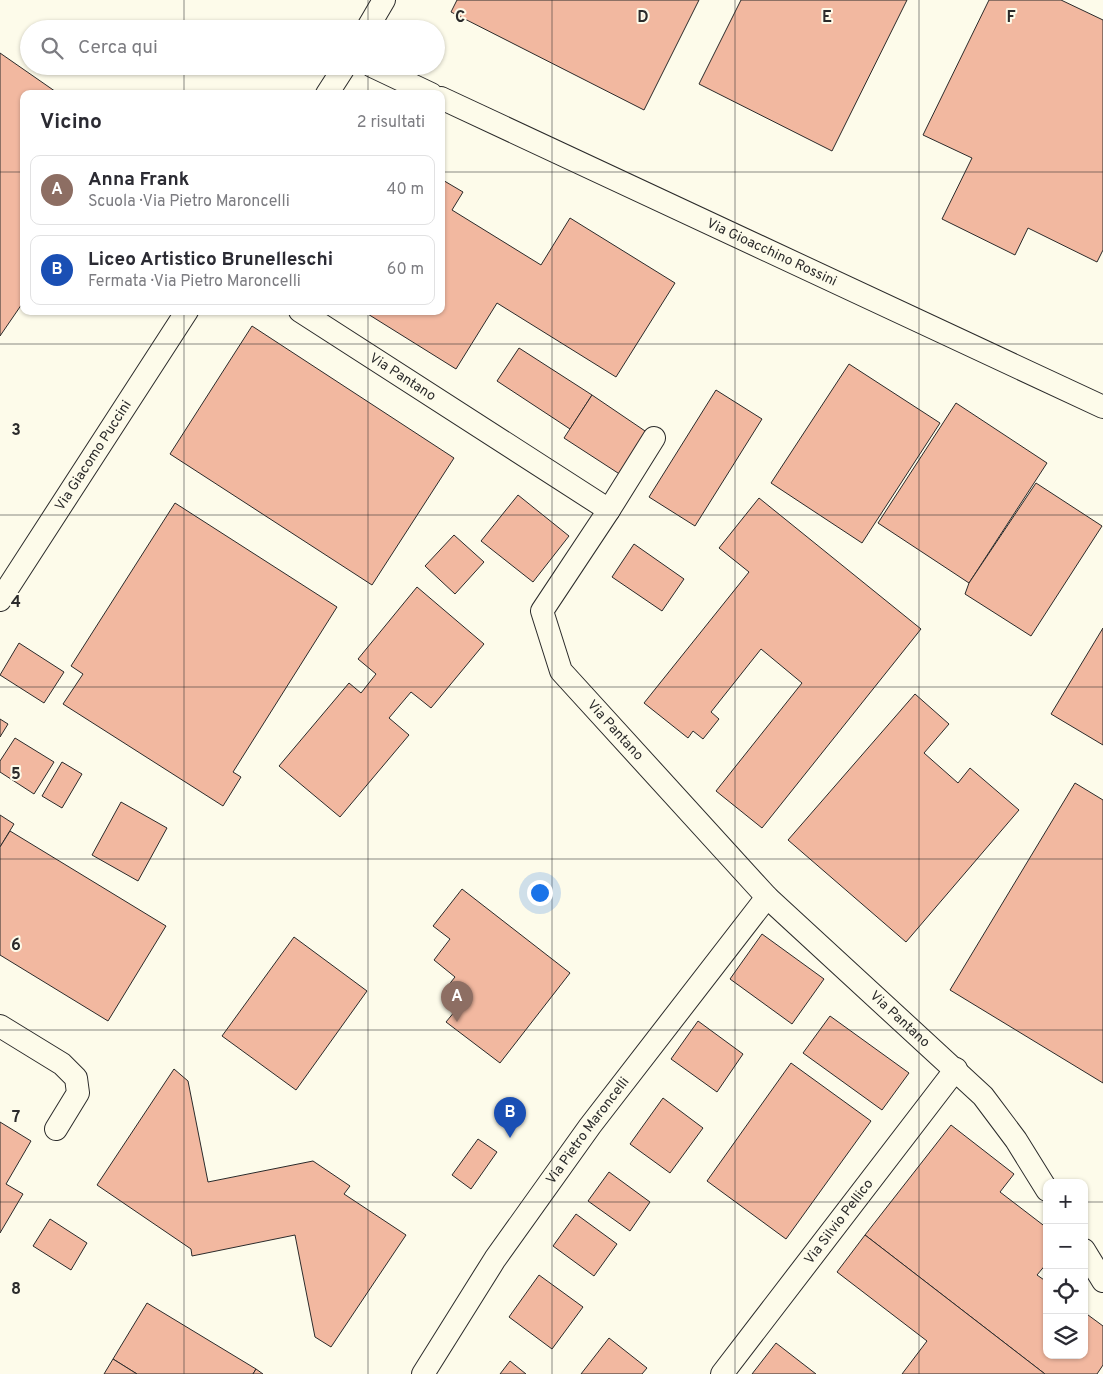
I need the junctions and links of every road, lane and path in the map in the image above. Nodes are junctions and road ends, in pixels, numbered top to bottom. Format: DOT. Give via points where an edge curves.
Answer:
graph roads {
  1 [pos="384,0"];
  2 [pos="372,20"];
  3 [pos="339,75"];
  4 [pos="391,75"];
  5 [pos="330,90"];
  6 [pos="423,90"];
  7 [pos="445,100"];
  8 [pos="184,315"];
  9 [pos="306,315"];
  10 [pos="1103,407"];
  11 [pos="654,438"];
  12 [pos="609,510"];
  13 [pos="0,600"];
  14 [pos="767,897"];
  15 [pos="0,1026"];
  16 [pos="956,1069"];
  17 [pos="56,1129"];
  18 [pos="1043,1184"];
  19 [pos="1088,1256"];
  20 [pos="1103,1280"];
  21 [pos="423,1374"];
  22 [pos="722,1374"];
  1 -- 2 [label="street"];
  3 -- 5 [label="street"];
  4 -- 6 [label="street"];
  7 -- 10 [label="street, Via Gioacchino Rossini"];
  8 -- 13 [label="street, Via Giacomo Puccini"];
  9 -- 12 [label="street, Via Pantano"];
  11 -- 12 [label="street"];
  12 -- 14 [label="street, Via Pantano" via="542,611 561,671"];
  14 -- 16 [label="street, Via Pantano"];
  14 -- 21 [label="street, Via Pietro Maroncelli" via="585,1134 495,1259"];
  15 -- 17 [label="street" via="62,1064 76,1078 78,1093"];
  16 -- 18 [label="street, Via Pantano" via="995,1110"];
  16 -- 22 [label="street, Via Silvio Pellico"];
  19 -- 20 [label="street"];
}
